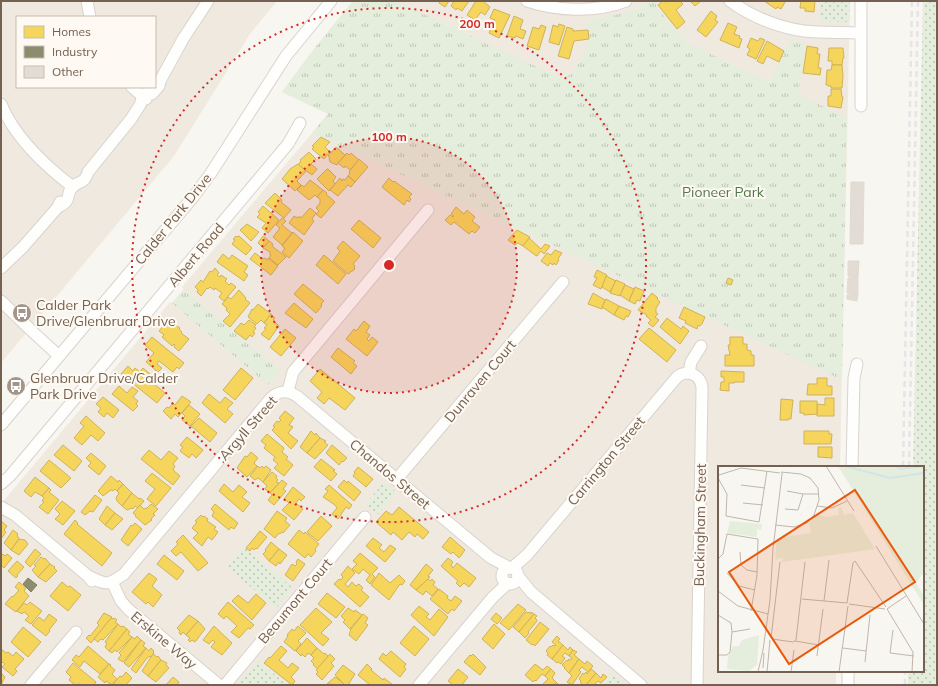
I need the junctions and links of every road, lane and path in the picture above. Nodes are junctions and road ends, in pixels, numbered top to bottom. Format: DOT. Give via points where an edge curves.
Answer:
graph roads {
  1 [pos="87,1"];
  2 [pos="208,1"];
  3 [pos="331,1"];
  4 [pos="526,1"];
  5 [pos="626,1"];
  6 [pos="730,1"];
  7 [pos="861,1"];
  8 [pos="90,16"];
  9 [pos="860,33"];
  10 [pos="156,84"];
  11 [pos="133,88"];
  12 [pos="145,97"];
  13 [pos="1,104"];
  14 [pos="861,106"];
  15 [pos="300,123"];
  16 [pos="70,185"];
  17 [pos="428,210"];
  18 [pos="1,268"];
  19 [pos="562,282"];
  20 [pos="1,301"];
  21 [pos="701,346"];
  22 [pos="59,356"];
  23 [pos="857,364"];
  24 [pos="689,373"];
  25 [pos="288,391"];
  26 [pos="1,425"];
  27 [pos="852,466"];
  28 [pos="10,476"];
  29 [pos="396,480"];
  30 [pos="1,484"];
  31 [pos="1,492"];
  32 [pos="1,500"];
  33 [pos="1,507"];
  34 [pos="15,515"];
  35 [pos="365,517"];
  36 [pos="510,576"];
  37 [pos="112,585"];
  38 [pos="76,632"];
  39 [pos="848,672"];
  40 [pos="31,685"];
  41 [pos="219,685"];
  42 [pos="225,685"];
  43 [pos="419,685"];
  44 [pos="642,685"];
  45 [pos="697,685"];
  46 [pos="848,685"];
  1 -- 8 [label="street"];
  2 -- 10 [label="street"];
  3 -- 22 [label="street, Calder Park Drive" via="282,62 198,190"];
  4 -- 5 [label="street" via="574,10"];
  6 -- 9 [label="street" via="754,16 783,27 805,31"];
  7 -- 9 [label="street"];
  9 -- 14 [label="street"];
  10 -- 12 [label="street" via="160,86 155,93"];
  11 -- 12 [label="street"];
  12 -- 16 [label="street" via="144,107 139,115 131,119 88,172 84,181"];
  13 -- 16 [label="street" via="14,128 30,148"];
  15 -- 28 [label="street, Albert Road" via="288,144"];
  16 -- 18 [label="street" via="68,200 58,207"];
  17 -- 25 [label="street, Argyll Street" via="293,372"];
  19 -- 29 [label="street, Dunraven Court"];
  20 -- 22 [label="street"];
  21 -- 24 [label="street" via="691,362"];
  22 -- 26 [label="street, Calder Park Drive"];
  23 -- 27 [label="street" via="854,378"];
  24 -- 36 [label="street, Carrington Street" via="677,377"];
  24 -- 45 [label="street, Buckingham Street" via="700,379 702,388"];
  25 -- 29 [label="street, Chandos Street"];
  25 -- 37 [label="street, Argyll Street" via="280,392 271,398 124,574"];
  28 -- 30 [label="street, Albert Road"];
  28 -- 31 [label="street, Albert Road"];
  29 -- 36 [label="street, Chandos Street"];
  32 -- 34 [label="street"];
  33 -- 34 [label="street"];
  34 -- 37 [label="street" via="88,576"];
  35 -- 42 [label="street, Beaumont Court"];
  36 -- 43 [label="street, Carrington Street"];
  36 -- 44 [label="street"];
  37 -- 41 [label="street, Erskine Way" via="112,593 117,604 128,609"];
  38 -- 40 [label="street"];
  39 -- 46 [label="street"];
}
